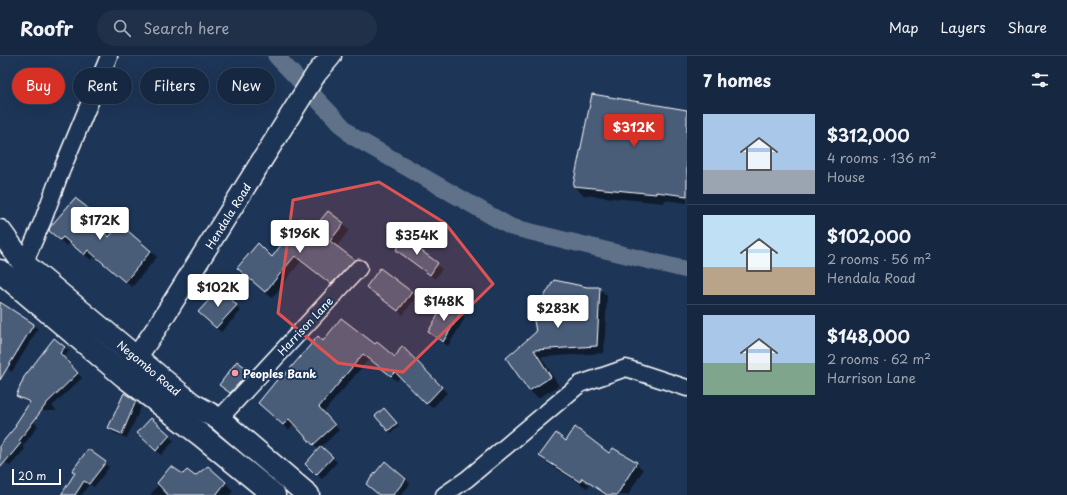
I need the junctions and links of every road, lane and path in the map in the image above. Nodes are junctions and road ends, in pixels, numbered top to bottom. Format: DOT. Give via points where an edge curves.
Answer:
graph roads {
  1 [pos="109,56"];
  2 [pos="321,63"];
  3 [pos="0,231"];
  4 [pos="24,264"];
  5 [pos="359,268"];
  6 [pos="0,271"];
  7 [pos="136,358"];
  8 [pos="124,376"];
  9 [pos="687,388"];
  10 [pos="219,419"];
  11 [pos="274,495"];
  12 [pos="308,495"];
  13 [pos="444,495"];
  1 -- 4 [label="street"];
  2 -- 7 [label="main road, Hendala Road" via="265,157"];
  3 -- 4 [label="highway, Negombo Road"];
  4 -- 7 [label="highway, Negombo Road"];
  5 -- 10 [label="street, Harrison Lane"];
  6 -- 8 [label="highway, Negombo Road"];
  7 -- 8 [label="main road, Hendala Road"];
  7 -- 10 [label="highway, Negombo Road" via="192,404"];
  8 -- 11 [label="highway, Negombo Road"];
  9 -- 13 [label="street" via="626,368 580,384 467,479"];
  10 -- 12 [label="highway, Negombo Road"];
}
